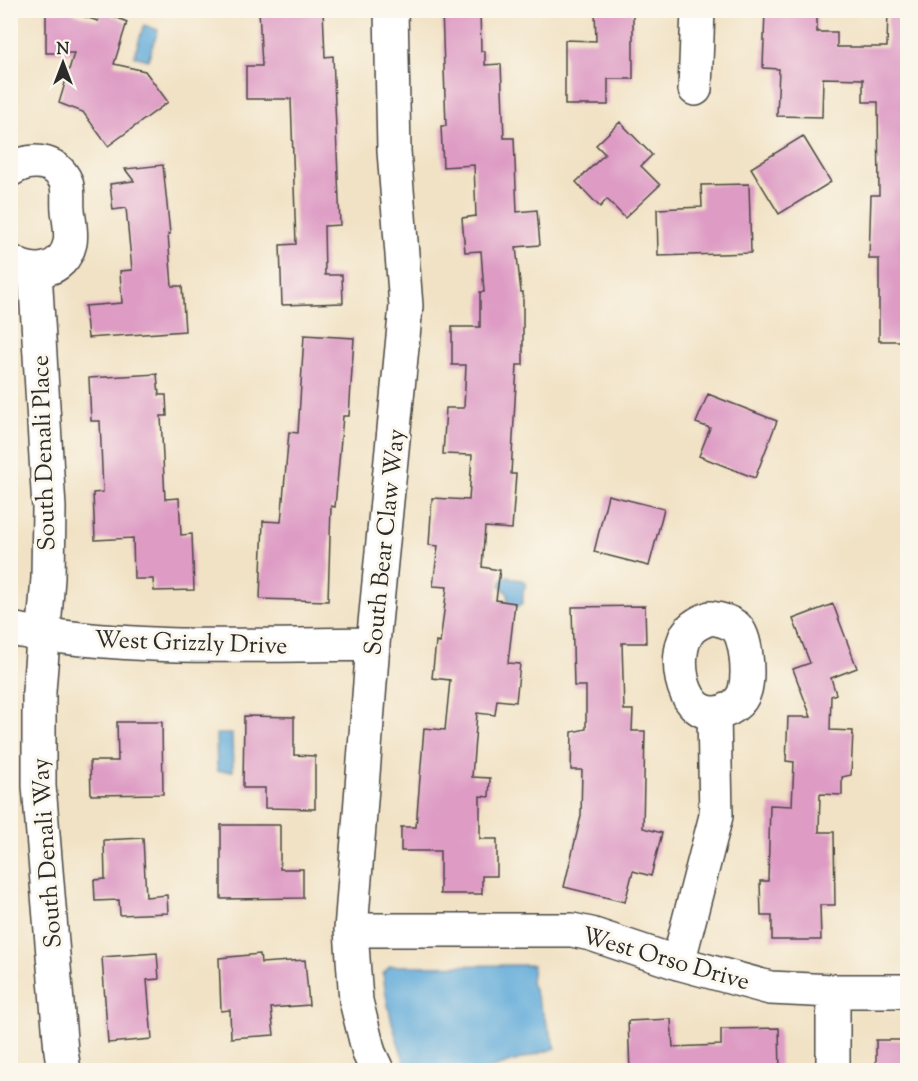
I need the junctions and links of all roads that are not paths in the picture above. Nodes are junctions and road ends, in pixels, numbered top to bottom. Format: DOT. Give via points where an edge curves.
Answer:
graph roads {
  1 [pos="391,10"];
  2 [pos="698,10"];
  3 [pos="695,89"];
  4 [pos="10,170"];
  5 [pos="23,266"];
  6 [pos="10,629"];
  7 [pos="44,635"];
  8 [pos="373,644"];
  9 [pos="714,714"];
  10 [pos="351,930"];
  11 [pos="678,963"];
  12 [pos="833,991"];
  13 [pos="908,991"];
  14 [pos="64,1071"];
  15 [pos="377,1071"];
  16 [pos="833,1071"];
  1 -- 8 [label="street, South Bear Claw Way" via="394,151 406,306"];
  2 -- 3 [label="street"];
  4 -- 5 [label="street, South Denali Place" via="27,162 48,164 66,183 68,248 60,261 48,269"];
  5 -- 7 [label="street, South Denali Place" via="49,508"];
  6 -- 7 [label="street, West Grizzly Drive"];
  7 -- 8 [label="street, West Grizzly Drive" via="175,646"];
  7 -- 14 [label="street, South Denali Way" via="38,724 39,786"];
  8 -- 10 [label="street, South Bear Claw Way"];
  9 -- 11 [label="street" via="716,816"];
  10 -- 11 [label="street, West Orso Drive" via="572,930"];
  10 -- 15 [label="street, South Bear Claw Way" via="356,1001"];
  11 -- 12 [label="street, West Orso Drive" via="770,988"];
  12 -- 13 [label="street, West Orso Drive"];
  12 -- 16 [label="street"];
}
